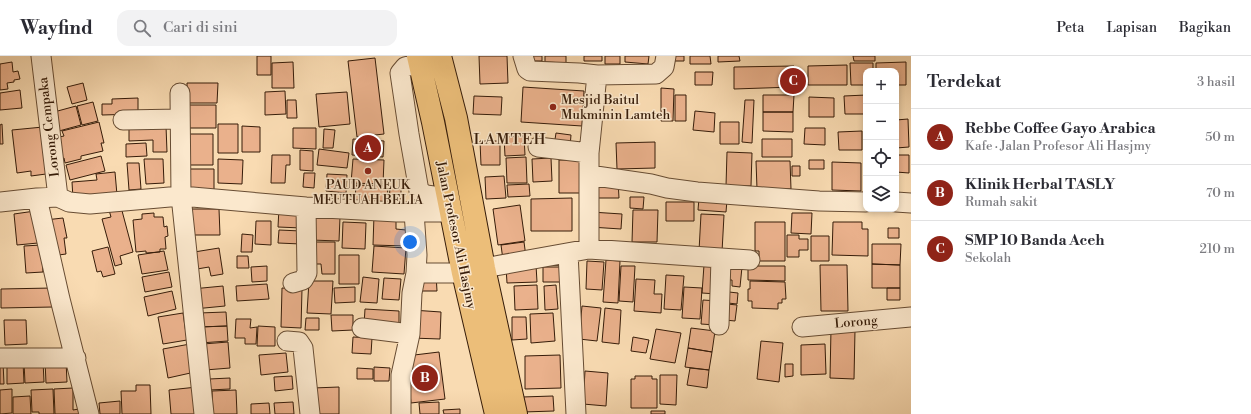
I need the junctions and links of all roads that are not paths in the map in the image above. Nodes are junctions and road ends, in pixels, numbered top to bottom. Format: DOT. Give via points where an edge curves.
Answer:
graph roads {
  1 [pos="41,56"];
  2 [pos="440,56"];
  3 [pos="523,56"];
  4 [pos="666,56"];
  5 [pos="419,60"];
  6 [pos="585,68"];
  7 [pos="180,94"];
  8 [pos="180,119"];
  9 [pos="123,120"];
  10 [pos="436,139"];
  11 [pos="411,144"];
  12 [pos="538,147"];
  13 [pos="589,153"];
  14 [pos="589,175"];
  15 [pos="180,196"];
  16 [pos="58,197"];
  17 [pos="37,198"];
  18 [pos="0,202"];
  19 [pos="863,202"];
  20 [pos="899,202"];
  21 [pos="911,203"];
  22 [pos="449,205"];
  23 [pos="306,208"];
  24 [pos="414,212"];
  25 [pos="588,249"];
  26 [pos="568,253"];
  27 [pos="721,258"];
  28 [pos="750,260"];
  29 [pos="474,270"];
  30 [pos="416,273"];
  31 [pos="293,283"];
  32 [pos="911,317"];
  33 [pos="719,325"];
  34 [pos="802,327"];
  35 [pos="362,328"];
  36 [pos="410,334"];
  37 [pos="287,341"];
  38 [pos="0,358"];
  39 [pos="76,358"];
  40 [pos="507,413"];
  41 [pos="89,414"];
  42 [pos="204,414"];
  43 [pos="310,414"];
  44 [pos="400,414"];
  45 [pos="576,414"];
  1 -- 16 [label="street, Lorong Cempaka"];
  2 -- 29 [label="main road, Jalan Profesor Ali Hasjmy" via="456,118"];
  3 -- 6 [label="street" via="530,72"];
  4 -- 6 [label="street" via="664,67 656,74"];
  5 -- 10 [label="main road, Jalan Profesor Ali Hasjmy"];
  5 -- 11 [label="street" via="405,67 400,73"];
  6 -- 13 [label="street"];
  7 -- 8 [label="street"];
  8 -- 9 [label="street"];
  8 -- 15 [label="street"];
  10 -- 11 [label="street"];
  10 -- 22 [label="main road, Jalan Profesor Ali Hasjmy"];
  11 -- 22 [label="street" via="419,191"];
  12 -- 13 [label="street"];
  13 -- 14 [label="street"];
  14 -- 19 [label="street" via="697,192"];
  14 -- 25 [label="street"];
  15 -- 16 [label="street" via="90,204 69,202"];
  15 -- 23 [label="street"];
  15 -- 42 [label="street"];
  16 -- 17 [label="street"];
  17 -- 18 [label="street"];
  17 -- 39 [label="street"];
  20 -- 21 [label="street"];
  22 -- 24 [label="street"];
  22 -- 29 [label="main road, Jalan Profesor Ali Hasjmy"];
  23 -- 24 [label="street"];
  23 -- 31 [label="street" via="307,273 303,280"];
  24 -- 30 [label="street"];
  25 -- 26 [label="street"];
  25 -- 27 [label="street"];
  26 -- 29 [label="street"];
  26 -- 45 [label="street"];
  27 -- 28 [label="street"];
  27 -- 33 [label="street"];
  29 -- 30 [label="street"];
  29 -- 40 [label="main road, Jalan Profesor Ali Hasjmy"];
  30 -- 36 [label="street" via="412,293"];
  32 -- 34 [label="street, Lorong"];
  35 -- 36 [label="street"];
  36 -- 44 [label="street" via="401,375"];
  37 -- 43 [label="street" via="297,341 303,348"];
  38 -- 39 [label="street"];
  39 -- 41 [label="street"];
}
